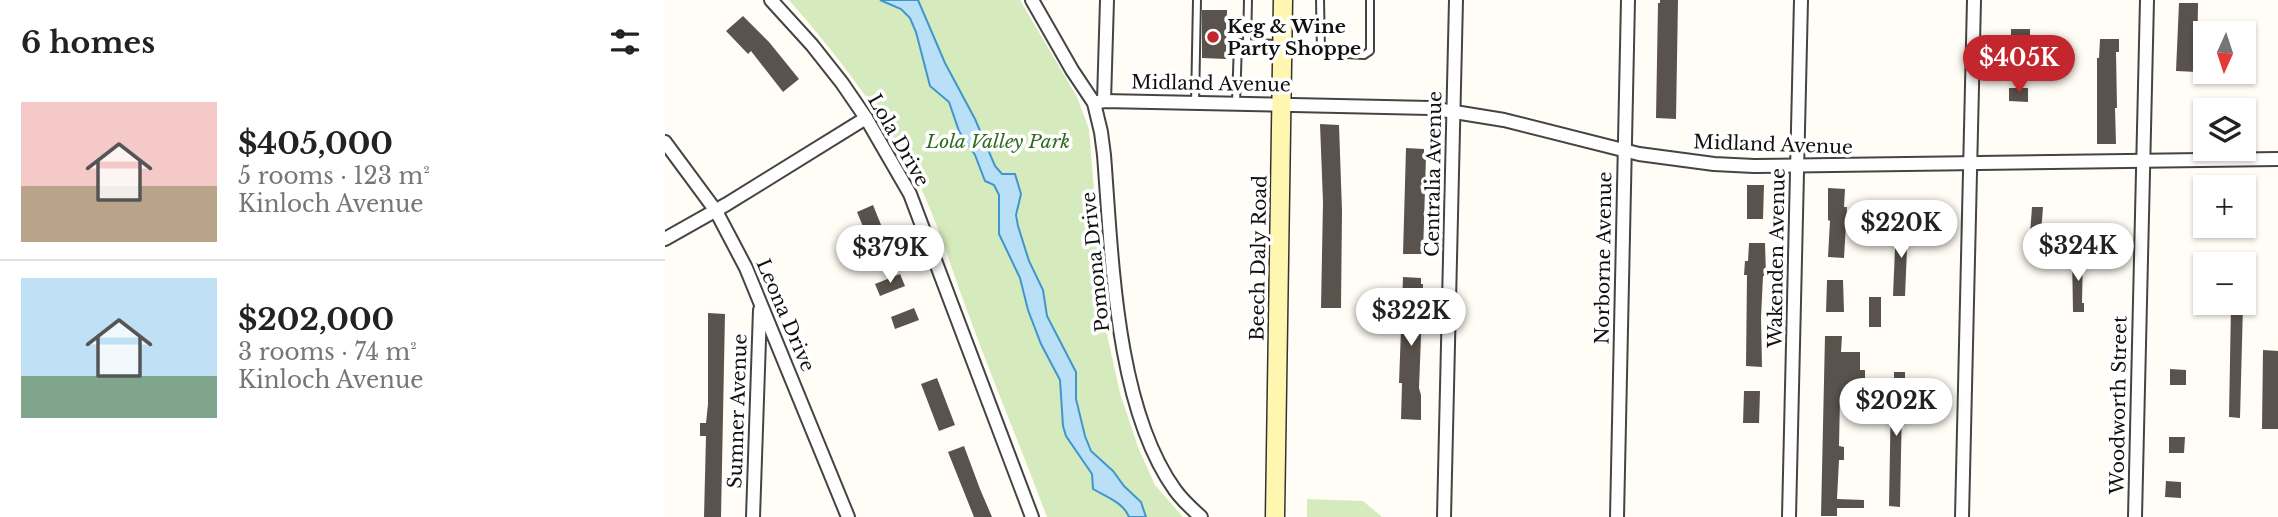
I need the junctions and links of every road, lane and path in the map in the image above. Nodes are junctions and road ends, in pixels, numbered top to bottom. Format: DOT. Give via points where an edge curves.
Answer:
graph roads {
  1 [pos="771,0"];
  2 [pos="1032,0"];
  3 [pos="1107,0"];
  4 [pos="1197,0"];
  5 [pos="1248,0"];
  6 [pos="1283,0"];
  7 [pos="1320,0"];
  8 [pos="1370,0"];
  9 [pos="1456,0"];
  10 [pos="1628,0"];
  11 [pos="1801,0"];
  12 [pos="1974,0"];
  13 [pos="2147,0"];
  14 [pos="1247,43"];
  15 [pos="1282,44"];
  16 [pos="1099,102"];
  17 [pos="1236,103"];
  18 [pos="1280,103"];
  19 [pos="1195,104"];
  20 [pos="1453,112"];
  21 [pos="866,118"];
  22 [pos="665,142"];
  23 [pos="1625,151"];
  24 [pos="2278,159"];
  25 [pos="2143,162"];
  26 [pos="1970,164"];
  27 [pos="1797,167"];
  28 [pos="716,211"];
  29 [pos="665,239"];
  30 [pos="760,306"];
  31 [pos="753,517"];
  32 [pos="848,517"];
  33 [pos="1032,517"];
  34 [pos="1201,517"];
  35 [pos="1275,517"];
  36 [pos="1444,517"];
  37 [pos="1617,517"];
  38 [pos="1789,517"];
  39 [pos="1962,517"];
  40 [pos="2135,517"];
  1 -- 21 [label="street, Lola Drive" via="812,45"];
  2 -- 16 [label="street, Pomona Drive" via="1072,70"];
  3 -- 16 [label="street"];
  4 -- 19 [label="lane"];
  5 -- 14 [label="lane"];
  6 -- 15 [label="main road, Beech Daly Road"];
  7 -- 8 [label="lane" via="1321,50 1364,55 1370,51"];
  9 -- 20 [label="street, Centralia Avenue"];
  10 -- 23 [label="street, Norborne Avenue"];
  11 -- 27 [label="street, Wakenden Avenue"];
  12 -- 26 [label="street"];
  13 -- 25 [label="street, Woodworth Street"];
  14 -- 15 [label="lane"];
  14 -- 17 [label="lane" via="1238,43"];
  15 -- 18 [label="main road, Beech Daly Road"];
  16 -- 19 [label="street, Midland Avenue"];
  16 -- 34 [label="street, Pomona Drive" via="1115,302 1129,373 1157,458 1175,490"];
  17 -- 18 [label="street, Midland Avenue"];
  17 -- 19 [label="street, Midland Avenue"];
  18 -- 20 [label="street, Midland Avenue"];
  18 -- 35 [label="main road, Beech Daly Road"];
  20 -- 23 [label="street, Midland Avenue"];
  20 -- 36 [label="street, Centralia Avenue"];
  21 -- 28 [label="street"];
  21 -- 33 [label="street, Lola Drive" via="919,215"];
  22 -- 28 [label="street, Leona Drive"];
  23 -- 27 [label="street, Midland Avenue" via="1714,164"];
  23 -- 37 [label="street, Norborne Avenue"];
  24 -- 25 [label="street, Midland Avenue"];
  25 -- 26 [label="street, Midland Avenue"];
  25 -- 40 [label="street, Woodworth Street"];
  26 -- 27 [label="street, Midland Avenue"];
  26 -- 39 [label="street"];
  27 -- 38 [label="street, Wakenden Avenue"];
  28 -- 29 [label="street"];
  28 -- 30 [label="street, Leona Drive"];
  30 -- 31 [label="street, Sumner Avenue"];
  30 -- 32 [label="street, Leona Drive"];
}
